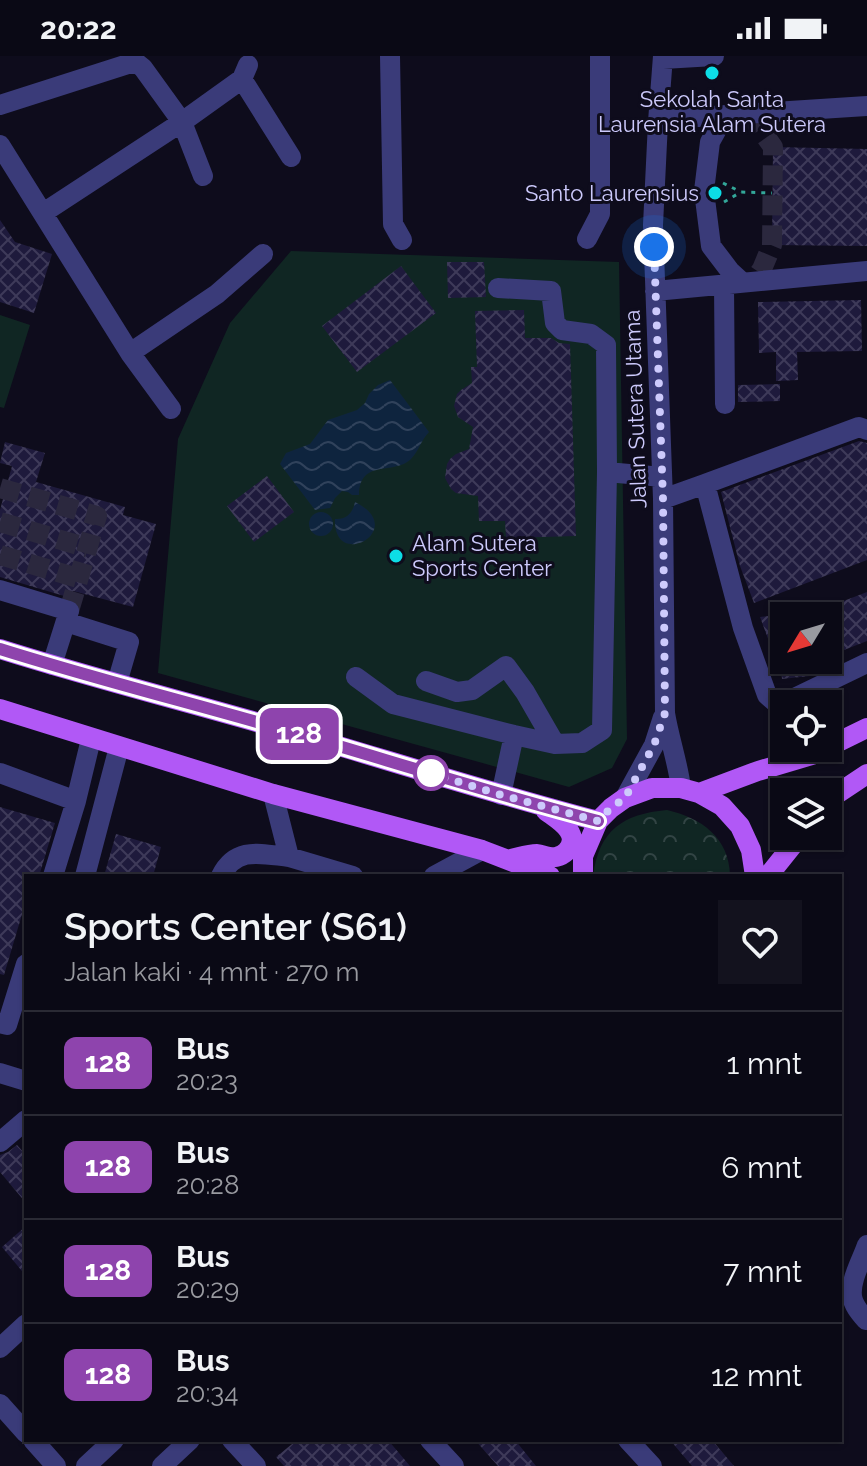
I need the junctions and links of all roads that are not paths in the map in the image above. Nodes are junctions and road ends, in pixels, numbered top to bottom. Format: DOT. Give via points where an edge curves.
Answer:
graph roads {
  1 [pos="390,56"];
  2 [pos="600,56"];
  3 [pos="714,56"];
  4 [pos="663,58"];
  5 [pos="0,105"];
  6 [pos="867,106"];
  7 [pos="725,115"];
  8 [pos="182,122"];
  9 [pos="658,122"];
  10 [pos="0,145"];
  11 [pos="291,157"];
  12 [pos="203,176"];
  13 [pos="43,213"];
  14 [pos="587,239"];
  15 [pos="402,240"];
  16 [pos="263,254"];
  17 [pos="867,271"];
  18 [pos="733,284"];
  19 [pos="498,288"];
  20 [pos="655,291"];
  21 [pos="130,353"];
  22 [pos="725,404"];
  23 [pos="171,409"];
  24 [pos="867,430"];
  25 [pos="607,472"];
  26 [pos="662,477"];
  27 [pos="705,484"];
  28 [pos="663,499"];
  29 [pos="0,590"];
  30 [pos="66,622"];
  31 [pos="0,649"];
  32 [pos="867,663"];
  33 [pos="52,665"];
  34 [pos="356,677"];
  35 [pos="426,681"];
  36 [pos="117,683"];
  37 [pos="0,709"];
  38 [pos="665,713"];
  39 [pos="867,728"];
  40 [pos="514,735"];
  41 [pos="91,739"];
  42 [pos="842,740"];
  43 [pos="555,744"];
  44 [pos="119,747"];
  45 [pos="788,762"];
  46 [pos="0,773"];
  47 [pos="867,774"];
  48 [pos="690,791"];
  49 [pos="842,791"];
  50 [pos="273,794"];
  51 [pos="501,795"];
  52 [pos="625,798"];
  53 [pos="76,801"];
  54 [pos="539,806"];
  55 [pos="598,821"];
  56 [pos="482,850"];
  57 [pos="789,850"];
  58 [pos="289,857"];
  59 [pos="510,860"];
  60 [pos="54,874"];
  61 [pos="86,874"];
  62 [pos="222,874"];
  63 [pos="346,874"];
  64 [pos="438,874"];
  65 [pos="545,874"];
  66 [pos="583,874"];
  67 [pos="755,874"];
  68 [pos="770,874"];
  69 [pos="24,970"];
  70 [pos="0,1023"];
  71 [pos="0,1073"];
  72 [pos="24,1080"];
  73 [pos="24,1122"];
  74 [pos="0,1142"];
  75 [pos="867,1245"];
  76 [pos="866,1320"];
  77 [pos="24,1326"];
  78 [pos="0,1348"];
  79 [pos="0,1404"];
  80 [pos="24,1431"];
  81 [pos="35,1442"];
  82 [pos="112,1442"];
  83 [pos="188,1442"];
  84 [pos="234,1442"];
  85 [pos="432,1442"];
  86 [pos="630,1442"];
  87 [pos="56,1466"];
  88 [pos="86,1466"];
  89 [pos="162,1466"];
  90 [pos="256,1466"];
  91 [pos="454,1466"];
  92 [pos="652,1466"];
  1 -- 15 [label="street" via="393,224"];
  2 -- 14 [label="street" via="600,214"];
  3 -- 4 [label="street"];
  4 -- 9 [label="street, Jalan Sutera Utama"];
  5 -- 8 [label="street" via="133,63 143,68"];
  6 -- 7 [label="street"];
  7 -- 9 [label="street"];
  7 -- 18 [label="street" via="710,142 704,191 711,246"];
  8 -- 11 [label="street" via="245,72"];
  8 -- 12 [label="street"];
  8 -- 13 [label="street"];
  9 -- 20 [label="street, Jalan Sutera Utama"];
  10 -- 13 [label="street"];
  13 -- 21 [label="street"];
  16 -- 21 [label="street" via="217,294"];
  17 -- 18 [label="street"];
  18 -- 20 [label="street"];
  18 -- 22 [label="street"];
  19 -- 25 [label="street" via="551,291 555,323 562,330 591,334 606,345"];
  20 -- 26 [label="street, Jalan Sutera Utama"];
  21 -- 23 [label="street"];
  24 -- 27 [label="street" via="859,427"];
  25 -- 26 [label="street"];
  25 -- 43 [label="street" via="602,730 582,743"];
  26 -- 28 [label="street, Jalan Sutera Utama"];
  27 -- 28 [label="street"];
  27 -- 32 [label="street" via="743,628 767,695 784,703"];
  28 -- 38 [label="street, Jalan Sutera Utama"];
  29 -- 30 [label="street" via="69,611"];
  30 -- 33 [label="street"];
  30 -- 36 [label="street" via="129,642"];
  31 -- 33 [label="main road"];
  33 -- 36 [label="main road"];
  34 -- 40 [label="street" via="393,704"];
  35 -- 43 [label="street" via="457,692 472,690 506,666"];
  36 -- 51 [label="main road"];
  37 -- 41 [label="main road"];
  38 -- 48 [label="street, Jalan Sutera Utama" via="671,745"];
  38 -- 52 [label="street, Jalan Sutera Utama"];
  39 -- 42 [label="main road"];
  40 -- 43 [label="street"];
  40 -- 51 [label="street"];
  41 -- 44 [label="main road"];
  41 -- 53 [label="street"];
  44 -- 50 [label="main road"];
  44 -- 61 [label="street"];
  45 -- 48 [label="main road"];
  46 -- 53 [label="street"];
  47 -- 49 [label="main road"];
  48 -- 52 [label="main road" via="652,788"];
  48 -- 67 [label="main road" via="722,806 740,826"];
  50 -- 56 [label="main road"];
  50 -- 58 [label="street"];
  51 -- 54 [label="main road"];
  52 -- 55 [label="main road"];
  53 -- 60 [label="street"];
  54 -- 55 [label="main road"];
  54 -- 59 [label="main road" via="569,830 571,844 561,856 527,854"];
  55 -- 66 [label="main road" via="583,856"];
  56 -- 59 [label="main road"];
  56 -- 64 [label="street"];
  57 -- 68 [label="main road"];
  58 -- 62 [label="street" via="237,857"];
  58 -- 63 [label="street"];
  59 -- 65 [label="main road"];
  69 -- 70 [label="street" via="7,1025"];
  71 -- 72 [label="street"];
  73 -- 74 [label="street"];
  75 -- 76 [label="street" via="852,1297"];
  77 -- 78 [label="street"];
  79 -- 80 [label="street"];
  81 -- 87 [label="street"];
  82 -- 88 [label="street"];
  83 -- 89 [label="street"];
  84 -- 90 [label="street"];
  85 -- 91 [label="street"];
  86 -- 92 [label="street"];
}
